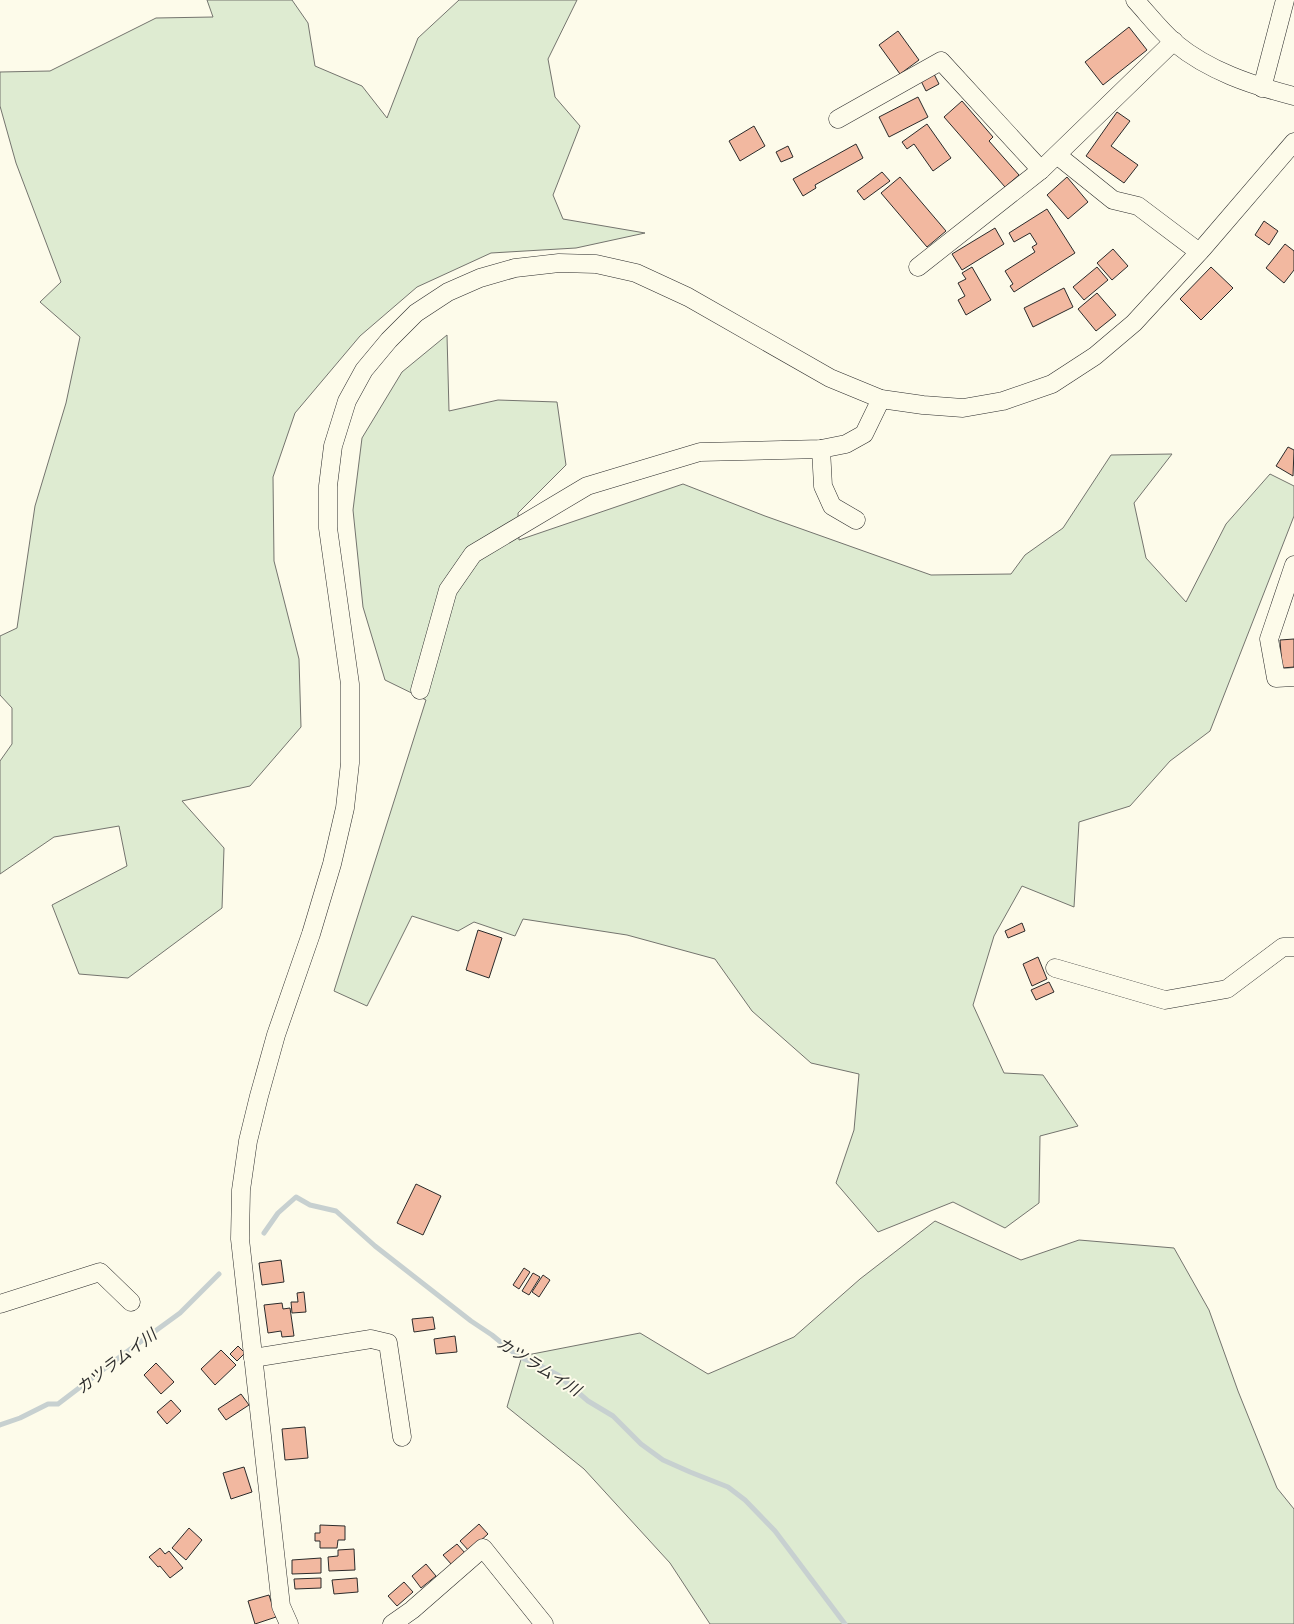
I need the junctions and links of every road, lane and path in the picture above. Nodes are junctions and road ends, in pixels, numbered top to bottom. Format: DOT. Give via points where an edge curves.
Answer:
graph roads {
  1 [pos="1135,0"];
  2 [pos="1285,0"];
  3 [pos="1174,42"];
  4 [pos="1262,88"];
  5 [pos="1294,96"];
  6 [pos="838,119"];
  7 [pos="1294,142"];
  8 [pos="1057,155"];
  9 [pos="1041,170"];
  10 [pos="1199,252"];
  11 [pos="918,267"];
  12 [pos="881,399"];
  13 [pos="821,449"];
  14 [pos="856,520"];
  15 [pos="1294,565"];
  16 [pos="1294,677"];
  17 [pos="420,690"];
  18 [pos="1294,946"];
  19 [pos="1055,968"];
  20 [pos="131,1302"];
  21 [pos="0,1304"];
  22 [pos="253,1358"];
  23 [pos="261,1434"];
  24 [pos="402,1437"];
  25 [pos="250,1455"];
  26 [pos="289,1624"];
  27 [pos="392,1624"];
  28 [pos="544,1624"];
  1 -- 3 [label="street"];
  2 -- 4 [label="street"];
  3 -- 4 [label="street" via="1226,74"];
  3 -- 8 [label="street"];
  4 -- 5 [label="street"];
  6 -- 9 [label="street" via="941,61"];
  7 -- 10 [label="street"];
  8 -- 9 [label="street"];
  8 -- 10 [label="street" via="1113,200 1138,206"];
  9 -- 11 [label="street"];
  10 -- 12 [label="street" via="1134,323 1095,356 1052,384 1003,401 963,408"];
  12 -- 13 [label="street" via="864,434 846,444"];
  12 -- 22 [label="street" via="830,378 688,297 636,273 596,264 559,263 514,268 448,292 416,314 364,370 348,402 333,446 328,486 328,528 350,684 350,763 344,808 332,864 259,1096 242,1180 240,1239"];
  13 -- 14 [label="street" via="823,486 832,506"];
  13 -- 17 [label="street" via="700,452 596,483 473,554 448,590"];
  15 -- 16 [label="street" via="1269,640 1276,678"];
  18 -- 19 [label="street" via="1283,947 1228,989 1164,1000"];
  20 -- 21 [label="street" via="100,1272"];
  22 -- 23 [label="street"];
  22 -- 24 [label="street" via="371,1339 388,1343"];
  23 -- 25 [label="street"];
  23 -- 26 [label="street" via="281,1606"];
  27 -- 28 [label="street" via="483,1548"];
}
